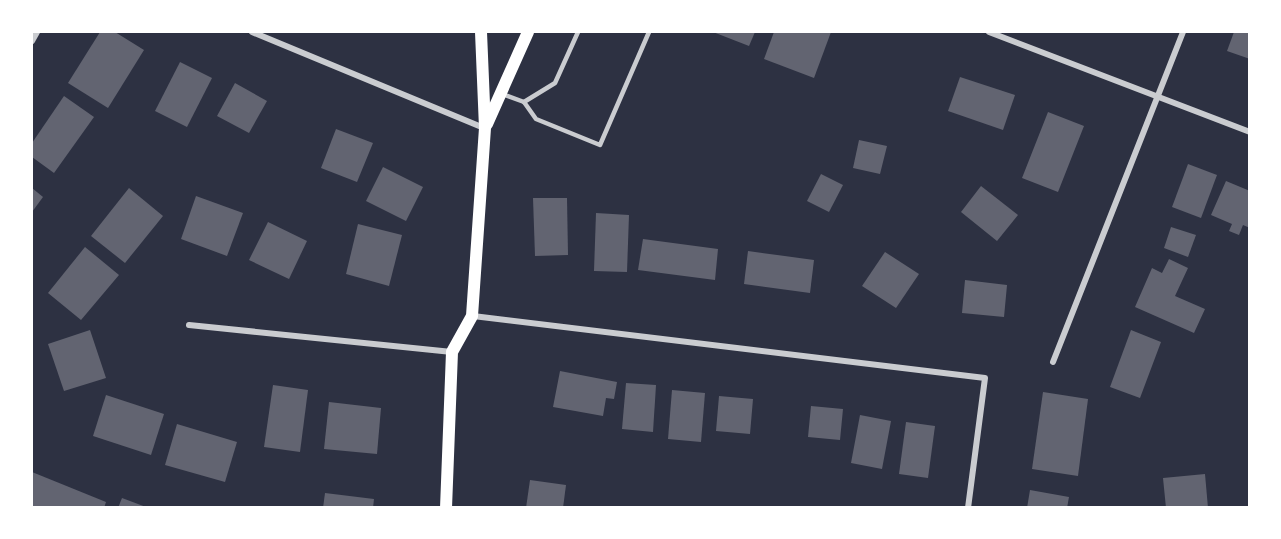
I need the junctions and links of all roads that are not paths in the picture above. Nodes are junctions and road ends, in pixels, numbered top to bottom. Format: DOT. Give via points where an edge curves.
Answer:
graph roads {
  1 [pos="37,32"];
  2 [pos="252,32"];
  3 [pos="481,32"];
  4 [pos="528,32"];
  5 [pos="578,32"];
  6 [pos="649,32"];
  7 [pos="989,32"];
  8 [pos="1183,32"];
  9 [pos="32,41"];
  10 [pos="500,94"];
  11 [pos="1158,96"];
  12 [pos="524,102"];
  13 [pos="485,128"];
  14 [pos="1250,132"];
  15 [pos="472,316"];
  16 [pos="189,325"];
  17 [pos="452,352"];
  18 [pos="1053,362"];
  19 [pos="446,507"];
  20 [pos="968,507"];
  1 -- 9 [label="street"];
  2 -- 13 [label="street"];
  3 -- 13 [label="main road"];
  4 -- 10 [label="main road"];
  5 -- 12 [label="lane" via="555,83"];
  6 -- 12 [label="lane" via="600,145 536,119"];
  7 -- 11 [label="street"];
  8 -- 11 [label="street"];
  10 -- 12 [label="lane"];
  10 -- 13 [label="main road"];
  11 -- 14 [label="street"];
  11 -- 18 [label="street"];
  13 -- 15 [label="main road"];
  15 -- 17 [label="main road"];
  15 -- 20 [label="street" via="985,378"];
  16 -- 17 [label="street"];
  17 -- 19 [label="main road"];
}
